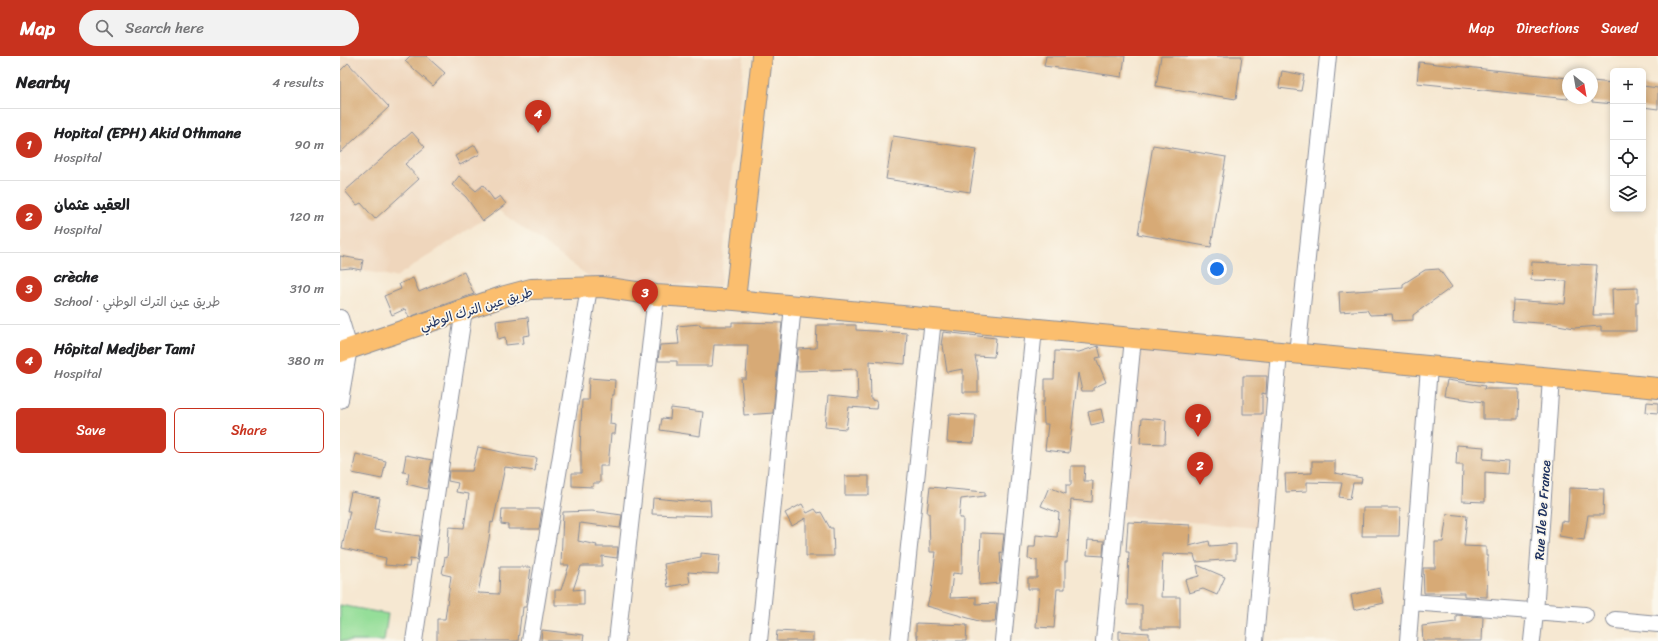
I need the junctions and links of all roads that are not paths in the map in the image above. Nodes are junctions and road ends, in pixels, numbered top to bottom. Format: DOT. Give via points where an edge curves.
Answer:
graph roads {
  1 [pos="762,56"];
  2 [pos="1328,56"];
  3 [pos="589,288"];
  4 [pos="656,295"];
  5 [pos="735,300"];
  6 [pos="792,306"];
  7 [pos="464,310"];
  8 [pos="340,318"];
  9 [pos="933,319"];
  10 [pos="1034,329"];
  11 [pos="1133,338"];
  12 [pos="345,350"];
  13 [pos="1288,353"];
  14 [pos="1429,367"];
  15 [pos="1551,378"];
  16 [pos="1658,388"];
  17 [pos="340,400"];
  18 [pos="1411,602"];
  19 [pos="1535,612"];
  20 [pos="1585,615"];
  21 [pos="1615,620"];
  22 [pos="1658,624"];
  23 [pos="414,641"];
  24 [pos="530,641"];
  25 [pos="617,641"];
  26 [pos="759,641"];
  27 [pos="900,641"];
  28 [pos="1003,641"];
  29 [pos="1104,641"];
  30 [pos="1255,641"];
  31 [pos="1408,641"];
  32 [pos="1532,641"];
  1 -- 5 [label="main road"];
  2 -- 13 [label="street"];
  3 -- 4 [label="main road, طريق عين الترك الوطني" via="602,287"];
  3 -- 7 [label="main road, طريق عين الترك الوطني" via="531,289"];
  3 -- 24 [label="street"];
  4 -- 5 [label="main road, طريق عين الترك الوطني"];
  4 -- 25 [label="street"];
  5 -- 6 [label="main road, طريق عين الترك الوطني"];
  6 -- 9 [label="main road, طريق عين الترك الوطني"];
  6 -- 26 [label="street"];
  7 -- 12 [label="main road, طريق عين الترك الوطني"];
  7 -- 23 [label="street"];
  8 -- 12 [label="street"];
  9 -- 10 [label="main road, طريق عين الترك الوطني"];
  9 -- 27 [label="street"];
  10 -- 11 [label="main road, طريق عين الترك الوطني"];
  10 -- 28 [label="street"];
  11 -- 13 [label="main road, طريق عين الترك الوطني"];
  11 -- 29 [label="street"];
  12 -- 17 [label="street"];
  13 -- 14 [label="main road, طريق عين الترك الوطني"];
  13 -- 30 [label="street"];
  14 -- 15 [label="main road, طريق عين الترك الوطني"];
  14 -- 18 [label="street"];
  15 -- 16 [label="main road, طريق عين الترك الوطني"];
  15 -- 19 [label="street, Rue Ile De France"];
  18 -- 19 [label="street"];
  18 -- 31 [label="street"];
  19 -- 20 [label="street"];
  19 -- 32 [label="street, Rue Ile De France"];
  21 -- 22 [label="street"];
}
